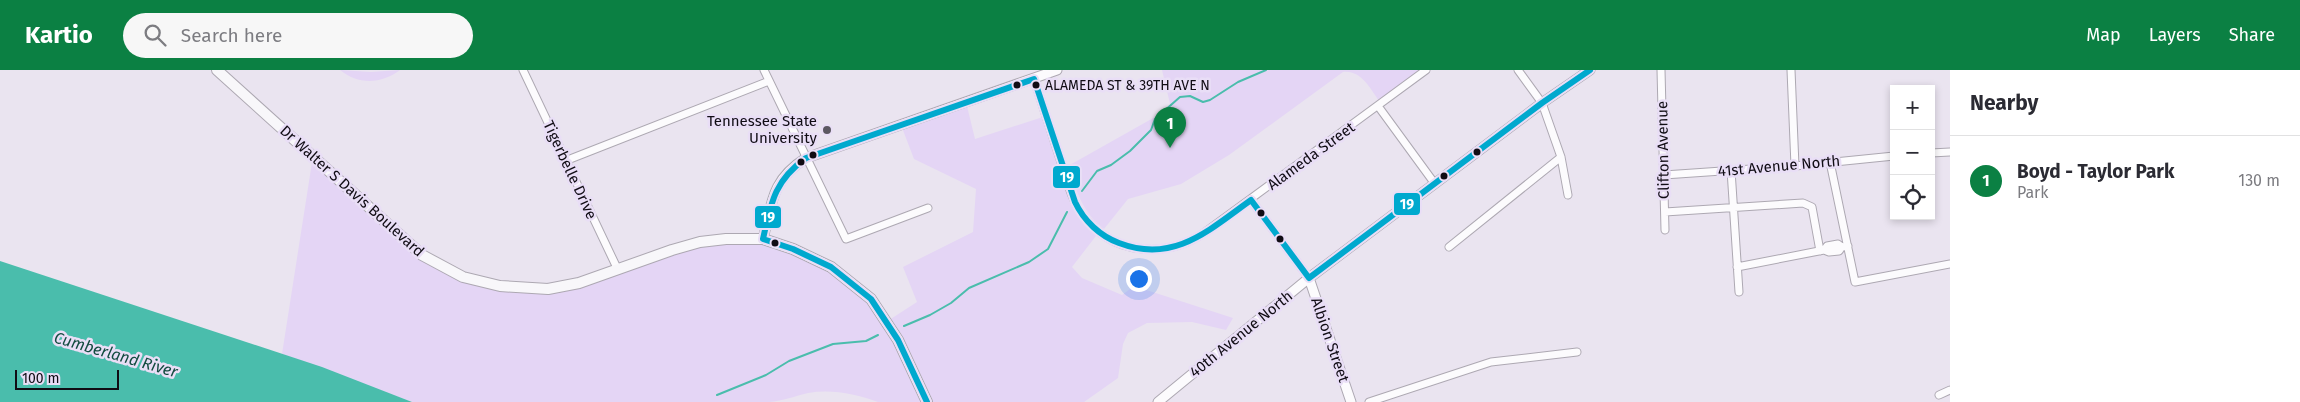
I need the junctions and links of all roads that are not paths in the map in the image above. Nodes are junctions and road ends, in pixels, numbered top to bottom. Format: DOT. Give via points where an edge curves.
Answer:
graph roads {
  1 [pos="217,70"];
  2 [pos="523,70"];
  3 [pos="764,70"];
  4 [pos="1057,70"];
  5 [pos="1426,70"];
  6 [pos="1518,70"];
  7 [pos="1590,70"];
  8 [pos="1661,70"];
  9 [pos="1791,70"];
  10 [pos="1034,79"];
  11 [pos="769,81"];
  12 [pos="1542,103"];
  13 [pos="1378,106"];
  14 [pos="1950,152"];
  15 [pos="1935,153"];
  16 [pos="1890,156"];
  17 [pos="1561,157"];
  18 [pos="806,158"];
  19 [pos="565,161"];
  20 [pos="1830,162"];
  21 [pos="1795,166"];
  22 [pos="1731,170"];
  23 [pos="1664,175"];
  24 [pos="1435,184"];
  25 [pos="1568,195"];
  26 [pos="1251,200"];
  27 [pos="928,208"];
  28 [pos="1733,208"];
  29 [pos="1664,212"];
  30 [pos="1665,230"];
  31 [pos="763,240"];
  32 [pos="1845,246"];
  33 [pos="1449,247"];
  34 [pos="1822,250"];
  35 [pos="1950,264"];
  36 [pos="1737,267"];
  37 [pos="618,270"];
  38 [pos="1309,278"];
  39 [pos="1739,292"];
  40 [pos="1577,352"];
  41 [pos="1950,390"];
  42 [pos="1939,395"];
  43 [pos="927,402"];
  44 [pos="1158,402"];
  45 [pos="1351,402"];
  46 [pos="1369,402"];
  1 -- 37 [label="main road, Dr Walter S Davis Boulevard" via="422,255 463,277 500,286 548,289"];
  2 -- 19 [label="street, Tigerbelle Drive"];
  3 -- 11 [label="street"];
  4 -- 10 [label="street"];
  5 -- 13 [label="street, Alameda Street"];
  6 -- 12 [label="street"];
  7 -- 12 [label="street, 40th Avenue North"];
  8 -- 23 [label="street, Clifton Avenue"];
  9 -- 21 [label="street"];
  10 -- 18 [label="street"];
  10 -- 26 [label="street, Alameda Street" via="1071,194 1087,220 1112,240 1142,250 1182,245"];
  11 -- 18 [label="street"];
  11 -- 19 [label="street"];
  12 -- 17 [label="street"];
  12 -- 24 [label="street, 40th Avenue North"];
  13 -- 24 [label="street"];
  13 -- 26 [label="street, Alameda Street"];
  14 -- 15 [label="street"];
  16 -- 20 [label="street, 41st Avenue North"];
  17 -- 25 [label="street"];
  17 -- 33 [label="street"];
  18 -- 27 [label="street" via="846,238"];
  18 -- 31 [label="street" via="789,170 777,185"];
  19 -- 37 [label="street, Tigerbelle Drive"];
  20 -- 21 [label="street, 41st Avenue North"];
  20 -- 32 [label="street"];
  21 -- 22 [label="street, 41st Avenue North"];
  22 -- 23 [label="street, 41st Avenue North"];
  22 -- 28 [label="street"];
  23 -- 29 [label="street, Clifton Avenue"];
  24 -- 38 [label="street, 40th Avenue North"];
  26 -- 38 [label="street"];
  28 -- 29 [label="street"];
  28 -- 34 [label="street" via="1803,204 1812,207"];
  28 -- 36 [label="street"];
  29 -- 30 [label="street, Clifton Avenue"];
  31 -- 37 [label="main road, Dr Walter S Davis Boulevard" via="700,242"];
  31 -- 43 [label="main road, Dr Walter S Davis Boulevard" via="792,248 831,267 871,299 898,340"];
  32 -- 34 [label="street" via="1839,251"];
  32 -- 35 [label="street" via="1855,282"];
  34 -- 36 [label="street"];
  36 -- 39 [label="street"];
  38 -- 44 [label="street, 40th Avenue North"];
  38 -- 45 [label="street, Albion Street"];
  40 -- 46 [label="street" via="1491,362"];
  41 -- 42 [label="street"];
}
